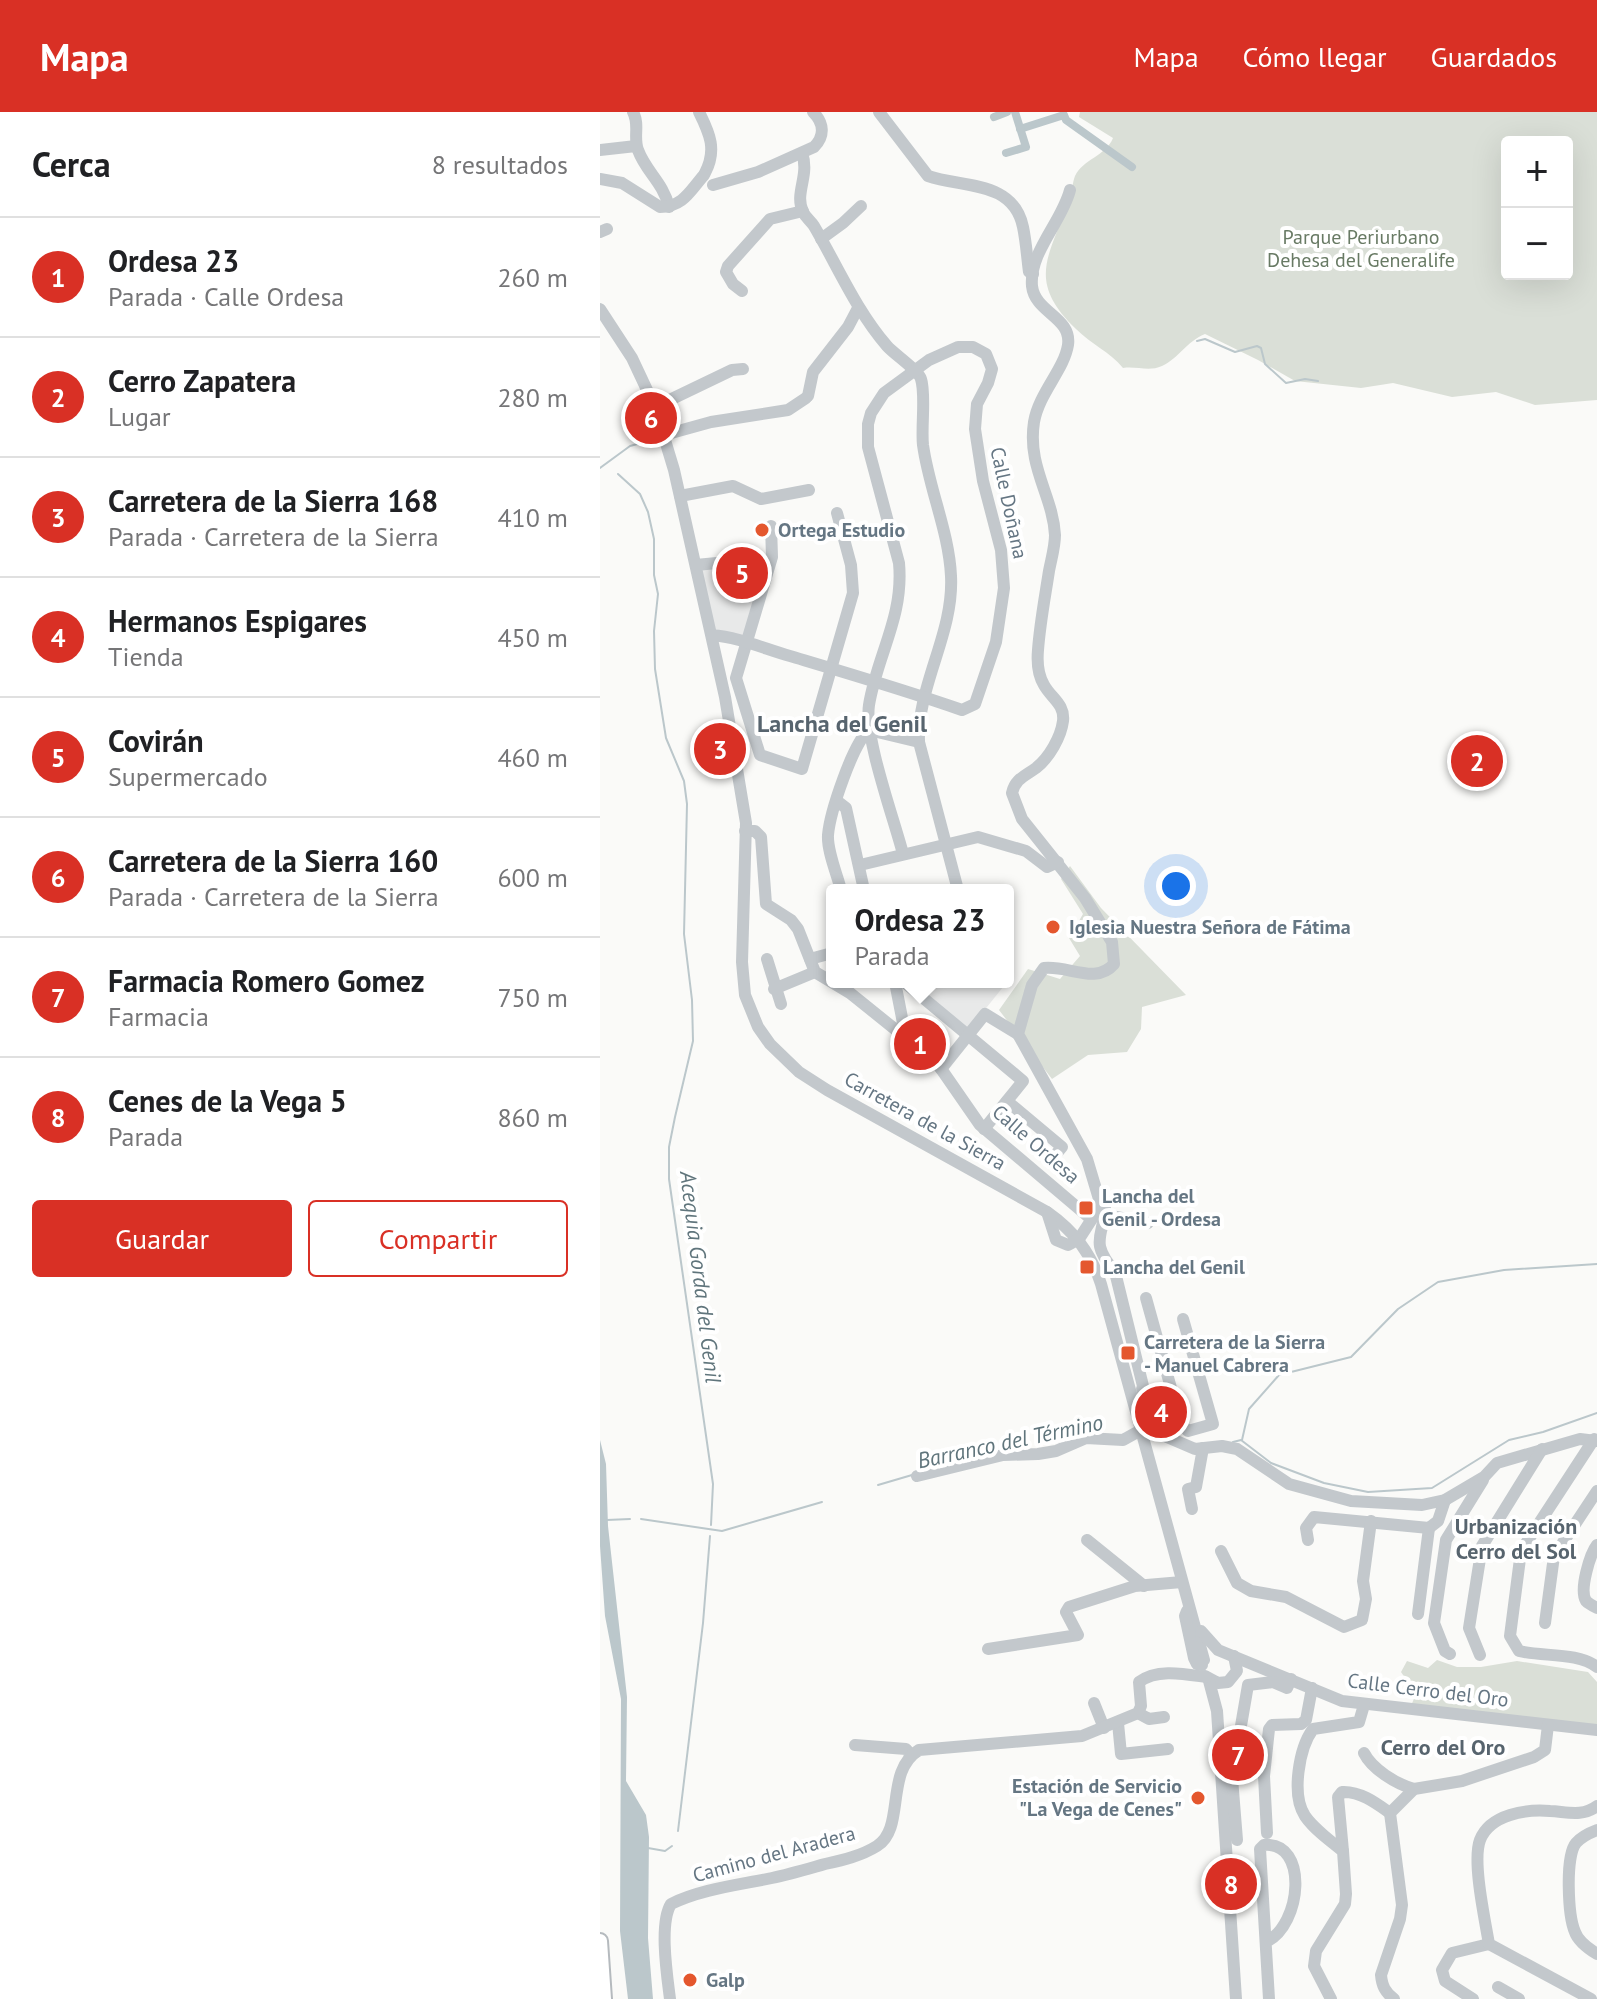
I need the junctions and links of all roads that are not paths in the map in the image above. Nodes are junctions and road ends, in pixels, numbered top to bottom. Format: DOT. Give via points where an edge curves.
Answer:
graph roads {
  1 [pos="633,112"];
  2 [pos="699,112"];
  3 [pos="813,112"];
  4 [pos="879,112"];
  5 [pos="636,146"];
  6 [pos="600,150"];
  7 [pos="802,153"];
  8 [pos="712,176"];
  9 [pos="600,179"];
  10 [pos="1070,190"];
  11 [pos="861,206"];
  12 [pos="669,207"];
  13 [pos="803,211"];
  14 [pos="821,239"];
  15 [pos="1033,274"];
  16 [pos="742,291"];
  17 [pos="858,308"];
  18 [pos="600,309"];
  19 [pos="743,369"];
  20 [pos="916,370"];
  21 [pos="655,407"];
  22 [pos="664,435"];
  23 [pos="671,464"];
  24 [pos="809,490"];
  25 [pos="680,496"];
  26 [pos="837,513"];
  27 [pos="771,526"];
  28 [pos="765,558"];
  29 [pos="696,565"];
  30 [pos="696,600"];
  31 [pos="712,635"];
  32 [pos="747,643"];
  33 [pos="832,668"];
  34 [pos="713,678"];
  35 [pos="875,682"];
  36 [pos="926,697"];
  37 [pos="869,730"];
  38 [pos="919,742"];
  39 [pos="837,801"];
  40 [pos="745,831"];
  41 [pos="946,844"];
  42 [pos="903,854"];
  43 [pos="1058,862"];
  44 [pos="860,865"];
  45 [pos="839,884"];
  46 [pos="863,884"];
  47 [pos="956,884"];
  48 [pos="826,955"];
  49 [pos="767,959"];
  50 [pos="810,959"];
  51 [pos="815,972"];
  52 [pos="826,979"];
  53 [pos="842,988"];
  54 [pos="896,988"];
  55 [pos="911,988"];
  56 [pos="774,989"];
  57 [pos="781,1004"];
  58 [pos="899,1031"];
  59 [pos="1018,1034"];
  60 [pos="967,1036"];
  61 [pos="941,1069"];
  62 [pos="1007,1101"];
  63 [pos="984,1129"];
  64 [pos="1052,1159"];
  65 [pos="1092,1173"];
  66 [pos="1106,1215"];
  67 [pos="1091,1219"];
  68 [pos="1148,1223"];
  69 [pos="1079,1239"];
  70 [pos="1146,1298"];
  71 [pos="1183,1319"];
  72 [pos="1181,1424"];
  73 [pos="1147,1431"];
  74 [pos="1596,1440"];
  75 [pos="1203,1448"];
  76 [pos="1542,1449"];
  77 [pos="917,1476"];
  78 [pos="1484,1477"];
  79 [pos="1597,1491"];
  80 [pos="1445,1500"];
  81 [pos="1192,1509"];
  82 [pos="1371,1521"];
  83 [pos="1429,1528"];
  84 [pos="1087,1540"];
  85 [pos="1308,1540"];
  86 [pos="1597,1545"];
  87 [pos="1221,1551"];
  88 [pos="1182,1582"];
  89 [pos="1144,1586"];
  90 [pos="1189,1606"];
  91 [pos="1597,1608"];
  92 [pos="1418,1614"];
  93 [pos="1195,1623"];
  94 [pos="1545,1623"];
  95 [pos="988,1649"];
  96 [pos="1218,1650"];
  97 [pos="1450,1654"];
  98 [pos="1480,1655"];
  99 [pos="1236,1666"];
  100 [pos="1597,1667"];
  101 [pos="1205,1670"];
  102 [pos="1291,1679"];
  103 [pos="1228,1682"];
  104 [pos="1312,1688"];
  105 [pos="1094,1703"];
  106 [pos="1364,1705"];
  107 [pos="1217,1711"];
  108 [pos="1138,1713"];
  109 [pos="1164,1717"];
  110 [pos="1118,1723"];
  111 [pos="1548,1725"];
  112 [pos="1104,1728"];
  113 [pos="1597,1730"];
  114 [pos="1218,1736"];
  115 [pos="855,1745"];
  116 [pos="1168,1749"];
  117 [pos="1364,1753"];
  118 [pos="911,1755"];
  119 [pos="1414,1789"];
  120 [pos="1597,1806"];
  121 [pos="1390,1813"];
  122 [pos="1597,1830"];
  123 [pos="1267,1833"];
  124 [pos="1237,1840"];
  125 [pos="1343,1851"];
  126 [pos="600,1941"];
  127 [pos="1266,1942"];
  128 [pos="1489,1944"];
  129 [pos="1597,1954"];
  130 [pos="1498,1987"];
  131 [pos="604,1999"];
  132 [pos="670,1999"];
  133 [pos="1236,1999"];
  134 [pos="1269,1999"];
  135 [pos="1331,1999"];
  136 [pos="1394,1999"];
  137 [pos="1473,1999"];
  138 [pos="1519,1999"];
  139 [pos="1591,1999"];
  1 -- 5 [label="street" via="638,122"];
  2 -- 8 [label="street" via="712,140"];
  3 -- 7 [label="street" via="822,124 821,137"];
  4 -- 15 [label="street" via="928,176 984,186 1009,201 1020,217"];
  5 -- 6 [label="street"];
  5 -- 12 [label="street" via="666,193"];
  7 -- 8 [label="street" via="758,172"];
  7 -- 13 [label="street"];
  8 -- 12 [label="street"];
  9 -- 12 [label="street" via="622,183 651,204"];
  10 -- 15 [label="street"];
  11 -- 14 [label="street"];
  13 -- 14 [label="street"];
  13 -- 16 [label="street" via="770,219 728,266 726,272"];
  14 -- 17 [label="street"];
  15 -- 43 [label="street" via="1036,298 1063,323 1068,338 1066,354 1042,397 1033,437 1055,533 1038,662 1042,682 1064,717 1049,753 1020,778 1012,793 1022,819"];
  17 -- 20 [label="street" via="895,356"];
  17 -- 22 [label="street" via="813,372 807,397 788,410"];
  18 -- 21 [label="street, Carretera de la Sierra"];
  19 -- 21 [label="street"];
  20 -- 35 [label="street" via="884,393 868,424 868,447 900,579 897,612"];
  20 -- 36 [label="street" via="922,380 928,476 951,576 949,608"];
  20 -- 36 [label="street, Calle Doñana" via="966,346 980,350 990,361 975,429 1004,588 996,642 975,704 962,710"];
  21 -- 22 [label="street, Carretera de la Sierra"];
  22 -- 23 [label="street, Carretera de la Sierra"];
  23 -- 25 [label="street, Carretera de la Sierra"];
  23 -- 30 [label="street, Carretera de la Sierra"];
  24 -- 25 [label="street" via="761,499 733,486"];
  25 -- 29 [label="street, Carretera de la Sierra"];
  26 -- 33 [label="street" via="853,593"];
  27 -- 28 [label="street"];
  28 -- 29 [label="street"];
  28 -- 32 [label="street"];
  29 -- 31 [label="street, Carretera de la Sierra"];
  30 -- 31 [label="street"];
  30 -- 34 [label="street, Carretera de la Sierra"];
  31 -- 32 [label="street, Calle Doñana"];
  31 -- 34 [label="street"];
  31 -- 40 [label="street, Carretera de la Sierra"];
  32 -- 33 [label="street, Calle Doñana"];
  32 -- 33 [label="street" via="736,678 760,755 802,769"];
  33 -- 35 [label="street, Calle Doñana"];
  34 -- 40 [label="street, Carretera de la Sierra"];
  35 -- 36 [label="street, Calle Doñana"];
  35 -- 37 [label="street"];
  36 -- 38 [label="street"];
  37 -- 38 [label="street"];
  37 -- 39 [label="street" via="857,745"];
  37 -- 42 [label="street"];
  38 -- 41 [label="street"];
  39 -- 44 [label="street" via="846,808"];
  39 -- 45 [label="street" via="827,837"];
  40 -- 50 [label="street" via="761,837 766,904 791,920"];
  40 -- 69 [label="street, Carretera de la Sierra" via="743,982 750,1011 770,1044 827,1090 1047,1212"];
  41 -- 42 [label="street"];
  41 -- 43 [label="street" via="978,837 1026,851 1047,867"];
  41 -- 47 [label="street"];
  42 -- 44 [label="street"];
  43 -- 59 [label="street" via="1112,942 1114,964 1089,975 1044,968 1032,985"];
  44 -- 46 [label="street"];
  48 -- 50 [label="street"];
  49 -- 56 [label="street"];
  50 -- 51 [label="street"];
  51 -- 52 [label="street, Calle Ordesa"];
  51 -- 56 [label="street"];
  53 -- 58 [label="street, Calle Ordesa"];
  54 -- 58 [label="street" via="903,1023"];
  55 -- 60 [label="street"];
  56 -- 57 [label="street"];
  58 -- 61 [label="street, Calle Ordesa"];
  59 -- 60 [label="street" via="985,1014"];
  59 -- 65 [label="street"];
  60 -- 61 [label="street"];
  60 -- 62 [label="street" via="1023,1081"];
  61 -- 63 [label="street, Calle Ordesa"];
  62 -- 63 [label="street"];
  62 -- 64 [label="street" via="1062,1147"];
  63 -- 67 [label="street, Calle Ordesa"];
  65 -- 66 [label="street" via="1104,1186"];
  65 -- 67 [label="street" via="1099,1208"];
  66 -- 68 [label="street"];
  66 -- 73 [label="street" via="1097,1242 1115,1272"];
  67 -- 69 [label="street"];
  69 -- 73 [label="street, Carretera de la Sierra" via="1098,1273"];
  70 -- 72 [label="street"];
  71 -- 72 [label="street" via="1213,1424 1188,1431"];
  72 -- 73 [label="street"];
  73 -- 75 [label="street"];
  73 -- 77 [label="street" via="1123,1440 1086,1438 1056,1451 1003,1455"];
  73 -- 88 [label="street"];
  74 -- 76 [label="street"];
  74 -- 100 [label="street" via="1521,1551 1510,1636 1519,1651"];
  75 -- 80 [label="street" via="1237,1449 1289,1484 1351,1501 1422,1505"];
  75 -- 81 [label="street" via="1196,1487 1188,1489"];
  76 -- 78 [label="street" via="1497,1463"];
  76 -- 98 [label="street" via="1482,1546 1469,1628"];
  78 -- 80 [label="street"];
  78 -- 97 [label="street" via="1446,1540 1434,1623"];
  79 -- 94 [label="street" via="1554,1556"];
  80 -- 83 [label="street" via="1438,1521"];
  82 -- 83 [label="street"];
  82 -- 85 [label="street" via="1314,1517 1306,1528"];
  82 -- 87 [label="street" via="1362,1620 1344,1627 1286,1597 1237,1583"];
  83 -- 92 [label="street"];
  84 -- 89 [label="street"];
  86 -- 91 [label="street" via="1584,1593"];
  88 -- 89 [label="street"];
  88 -- 90 [label="street"];
  89 -- 95 [label="street" via="1069,1607 1066,1612 1078,1635"];
  90 -- 93 [label="street"];
  90 -- 101 [label="street" via="1185,1616 1194,1658"];
  93 -- 96 [label="street"];
  93 -- 101 [label="street"];
  96 -- 99 [label="street"];
  96 -- 101 [label="street" via="1210,1653"];
  99 -- 102 [label="street, Calle Cerro del Oro"];
  99 -- 103 [label="street"];
  99 -- 114 [label="street" via="1243,1688 1234,1730"];
  101 -- 103 [label="street" via="1218,1683"];
  101 -- 107 [label="street"];
  101 -- 108 [label="street" via="1144,1678 1139,1682"];
  102 -- 104 [label="street, Calle Cerro del Oro"];
  102 -- 124 [label="street" via="1287,1688 1273,1682 1248,1685 1232,1778"];
  103 -- 107 [label="street"];
  104 -- 106 [label="street, Calle Cerro del Oro"];
  104 -- 123 [label="street" via="1306,1720 1269,1729 1264,1776"];
  105 -- 112 [label="street"];
  106 -- 111 [label="street, Calle Cerro del Oro"];
  106 -- 125 [label="street" via="1359,1722 1313,1729 1300,1759 1300,1806"];
  107 -- 114 [label="street"];
  108 -- 109 [label="street" via="1149,1719"];
  108 -- 110 [label="street"];
  110 -- 112 [label="street"];
  110 -- 116 [label="street" via="1121,1754"];
  111 -- 113 [label="street, Calle Cerro del Oro"];
  111 -- 119 [label="street" via="1545,1750 1534,1757 1462,1781"];
  112 -- 118 [label="street" via="1082,1736 928,1747"];
  114 -- 133 [label="street"];
  115 -- 118 [label="street" via="906,1749"];
  117 -- 119 [label="street" via="1374,1766"];
  118 -- 132 [label="street, Camino del Aradera" via="897,1788 886,1839 858,1856 671,1904 665,1924"];
  119 -- 121 [label="street"];
  120 -- 128 [label="street" via="1572,1814 1518,1813 1487,1828 1479,1842 1479,1867"];
  121 -- 125 [label="street" via="1373,1801 1342,1792 1338,1797"];
  121 -- 136 [label="street" via="1402,1905 1381,1984"];
  122 -- 129 [label="street" via="1574,1845 1568,1872 1575,1932"];
  125 -- 135 [label="street" via="1345,1904 1316,1951 1314,1966"];
  126 -- 131 [label="main road"];
  127 -- 127 [label="street" via="1282,1928 1296,1899 1294,1866 1273,1844 1260,1849"];
  127 -- 134 [label="street"];
  128 -- 137 [label="street" via="1452,1953 1442,1970 1445,1981"];
  128 -- 139 [label="street"];
  130 -- 138 [label="street"];
}
